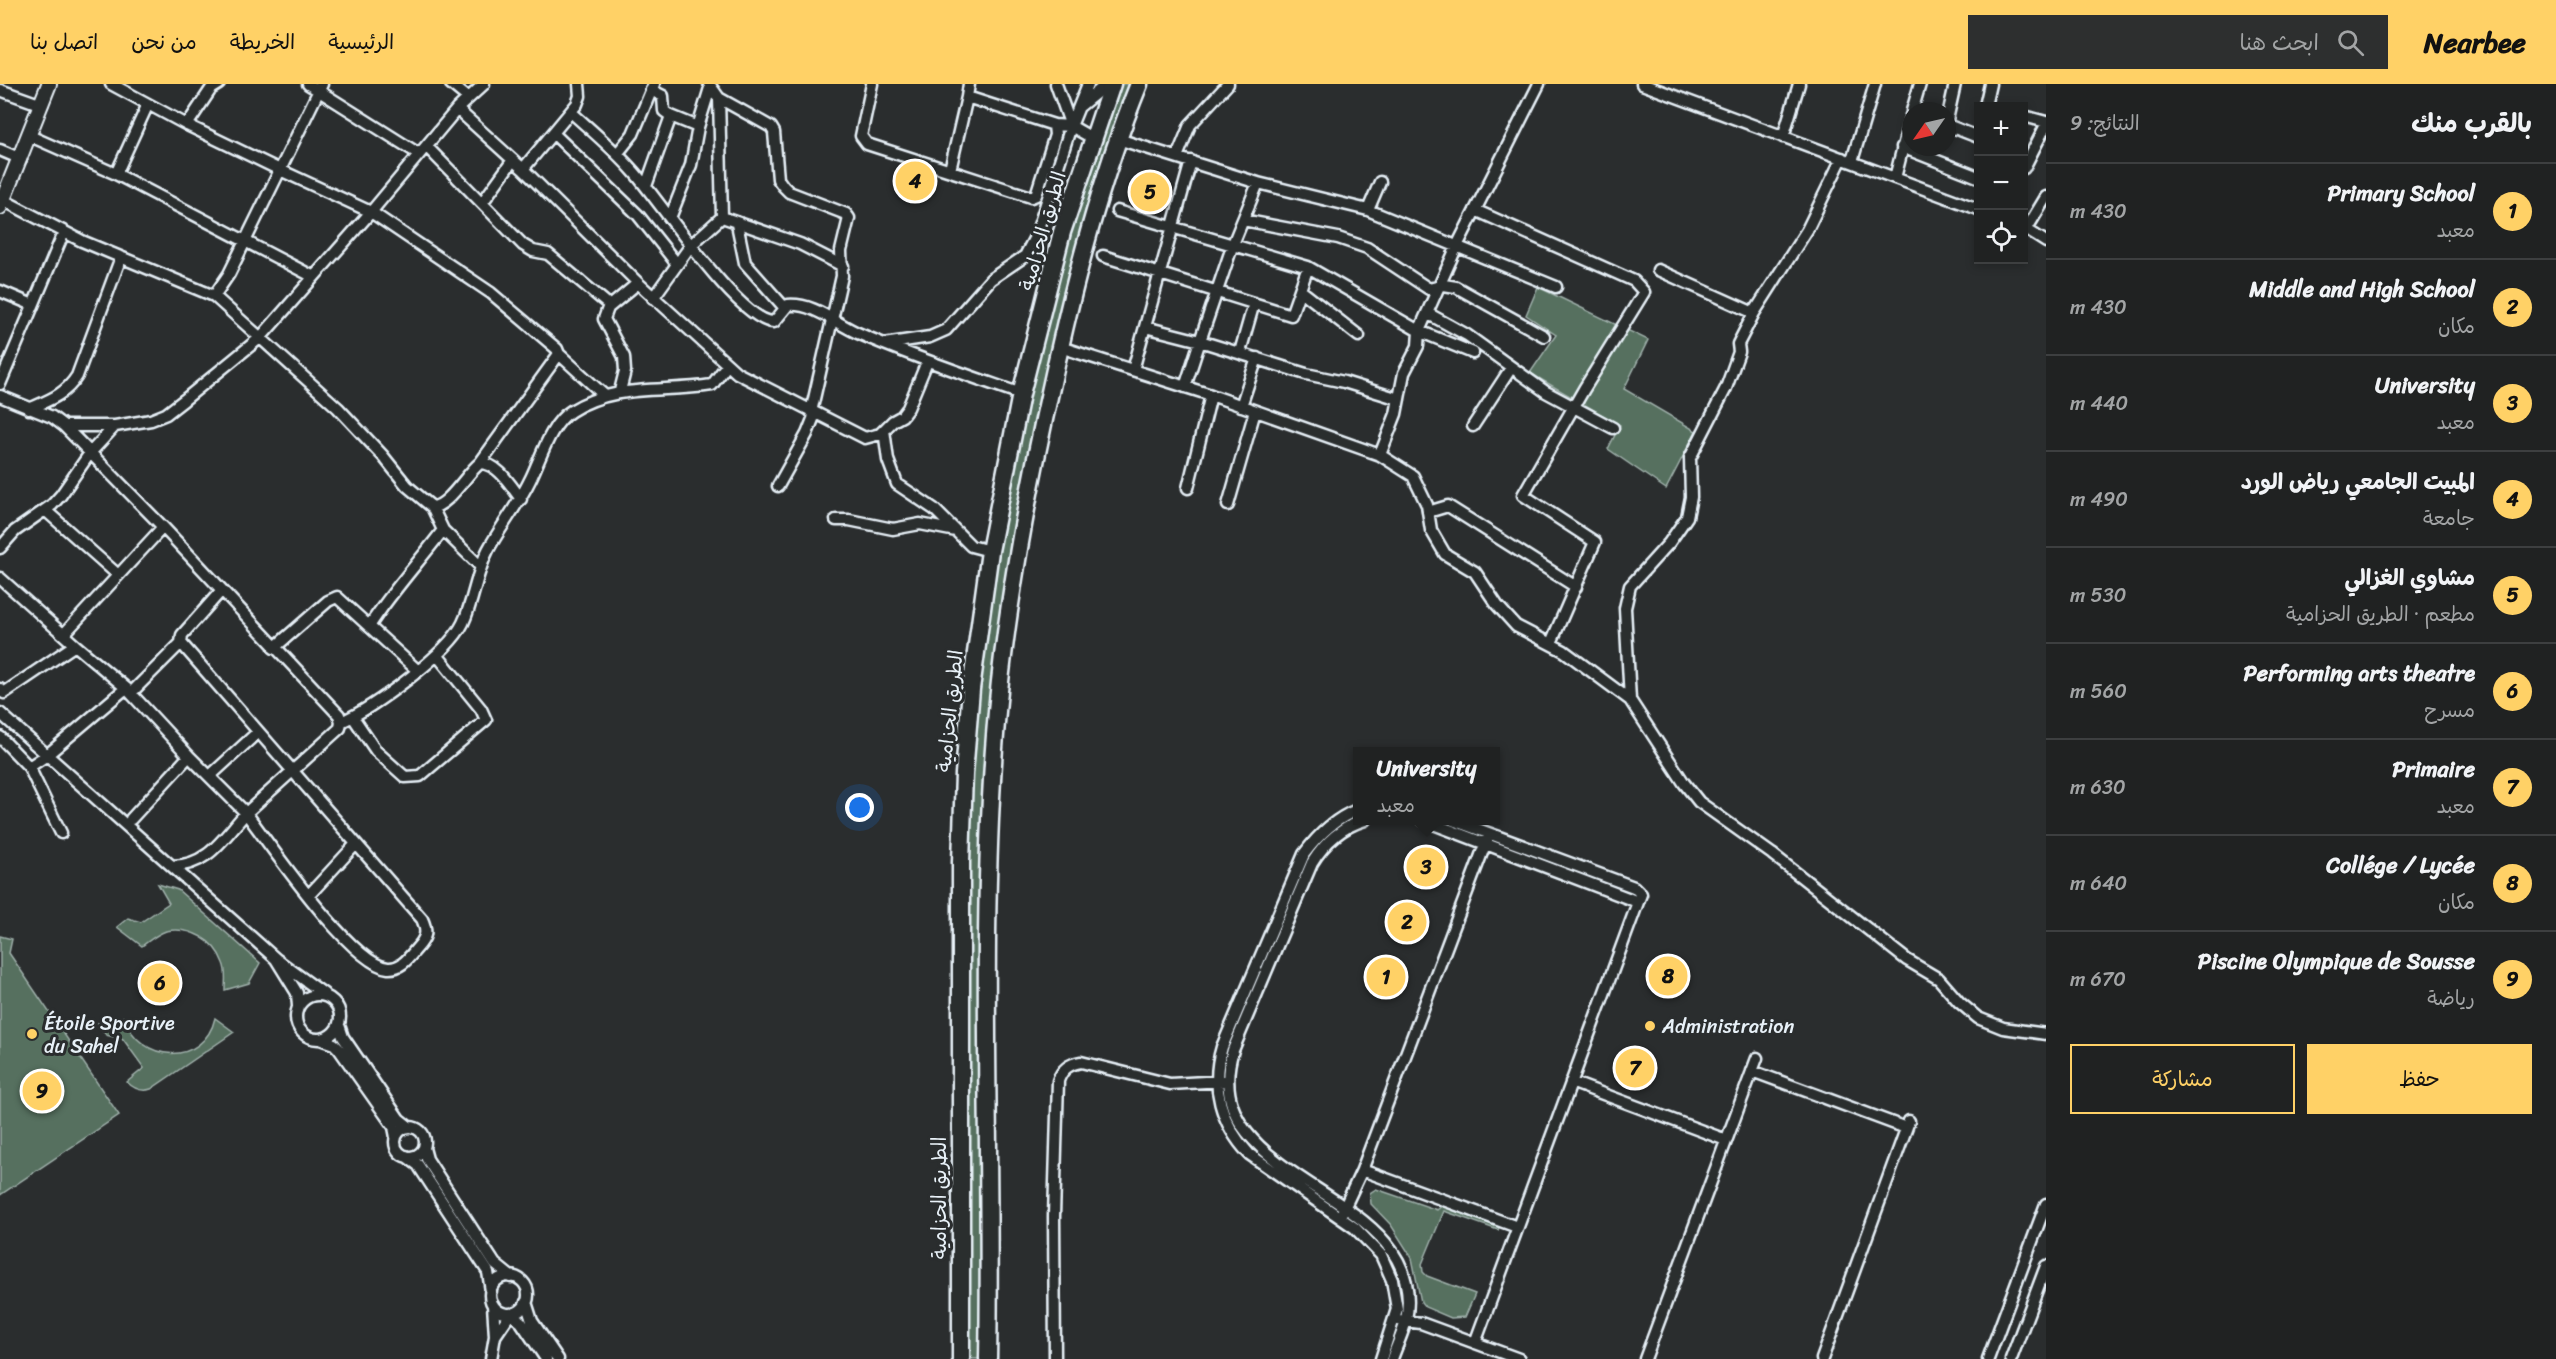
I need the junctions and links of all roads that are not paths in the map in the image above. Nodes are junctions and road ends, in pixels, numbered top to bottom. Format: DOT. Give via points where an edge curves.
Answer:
graph roads {
  1 [pos="50,84"];
  2 [pos="111,84"];
  3 [pos="219,84"];
  4 [pos="308,84"];
  5 [pos="451,84"];
  6 [pos="484,84"];
  7 [pos="579,84"];
  8 [pos="872,84"];
  9 [pos="969,84"];
  10 [pos="1056,84"];
  11 [pos="1088,84"];
  12 [pos="1107,84"];
  13 [pos="1112,84"];
  14 [pos="1139,84"];
  15 [pos="1228,84"];
  16 [pos="1539,84"];
  17 [pos="1642,84"];
  18 [pos="1799,84"];
  19 [pos="1875,84"];
  20 [pos="1920,84"];
  21 [pos="1955,84"];
  22 [pos="1990,84"];
  23 [pos="709,86"];
  24 [pos="321,87"];
  25 [pos="653,87"];
  26 [pos="128,88"];
  27 [pos="0,90"];
  28 [pos="966,97"];
  29 [pos="468,98"];
  30 [pos="719,98"];
  31 [pos="1915,102"];
  32 [pos="1951,102"];
  33 [pos="1986,102"];
  34 [pos="148,104"];
  35 [pos="42,105"];
  36 [pos="1080,106"];
  37 [pos="457,109"];
  38 [pos="571,112"];
  39 [pos="671,116"];
  40 [pos="2028,117"];
  41 [pos="2046,123"];
  42 [pos="187,125"];
  43 [pos="1054,125"];
  44 [pos="1071,126"];
  45 [pos="698,127"];
  46 [pos="1956,127"];
  47 [pos="1974,132"];
  48 [pos="554,134"];
  49 [pos="30,136"];
  50 [pos="1783,137"];
  51 [pos="1092,138"];
  52 [pos="1118,139"];
  53 [pos="1902,147"];
  54 [pos="0,150"];
  55 [pos="422,150"];
  56 [pos="2028,153"];
  57 [pos="618,154"];
  58 [pos="1925,156"];
  59 [pos="1177,157"];
  60 [pos="21,159"];
  61 [pos="1847,159"];
  62 [pos="513,160"];
  63 [pos="1191,161"];
  64 [pos="523,169"];
  65 [pos="280,170"];
  66 [pos="950,170"];
  67 [pos="116,174"];
  68 [pos="1974,175"];
  69 [pos="1895,178"];
  70 [pos="1380,182"];
  71 [pos="1258,183"];
  72 [pos="646,186"];
  73 [pos="2046,197"];
  74 [pos="2,203"];
  75 [pos="482,203"];
  76 [pos="1974,208"];
  77 [pos="1368,210"];
  78 [pos="1475,210"];
  79 [pos="1117,211"];
  80 [pos="371,212"];
  81 [pos="722,217"];
  82 [pos="670,218"];
  83 [pos="1243,220"];
  84 [pos="738,224"];
  85 [pos="2028,224"];
  86 [pos="1173,225"];
  87 [pos="2028,231"];
  88 [pos="64,232"];
  89 [pos="244,241"];
  90 [pos="2046,242"];
  91 [pos="1233,244"];
  92 [pos="691,245"];
  93 [pos="1457,246"];
  94 [pos="1103,256"];
  95 [pos="121,257"];
  96 [pos="677,264"];
  97 [pos="843,266"];
  98 [pos="1308,267"];
  99 [pos="1658,270"];
  100 [pos="1160,274"];
  101 [pos="314,277"];
  102 [pos="638,283"];
  103 [pos="1556,287"];
  104 [pos="1439,288"];
  105 [pos="1300,290"];
  106 [pos="0,291"];
  107 [pos="1217,291"];
  108 [pos="214,296"];
  109 [pos="653,298"];
  110 [pos="1254,303"];
  111 [pos="33,305"];
  112 [pos="610,306"];
  113 [pos="784,307"];
  114 [pos="1427,313"];
  115 [pos="1754,313"];
  116 [pos="832,319"];
  117 [pos="1145,327"];
  118 [pos="1419,331"];
  119 [pos="1359,336"];
  120 [pos="1544,336"];
  121 [pos="261,337"];
  122 [pos="1200,341"];
  123 [pos="884,344"];
  124 [pos="1060,347"];
  125 [pos="1240,352"];
  126 [pos="1473,353"];
  127 [pos="559,354"];
  128 [pos="1257,358"];
  129 [pos="927,362"];
  130 [pos="727,365"];
  131 [pos="1511,368"];
  132 [pos="1133,370"];
  133 [pos="0,384"];
  134 [pos="1185,387"];
  135 [pos="620,391"];
  136 [pos="1021,394"];
  137 [pos="1211,395"];
  138 [pos="0,396"];
  139 [pos="605,396"];
  140 [pos="1399,399"];
  141 [pos="1241,406"];
  142 [pos="1574,407"];
  143 [pos="29,409"];
  144 [pos="1255,411"];
  145 [pos="813,413"];
  146 [pos="64,426"];
  147 [pos="115,426"];
  148 [pos="1473,426"];
  149 [pos="1613,428"];
  150 [pos="885,430"];
  151 [pos="90,453"];
  152 [pos="1380,455"];
  153 [pos="480,463"];
  154 [pos="778,486"];
  155 [pos="1188,488"];
  156 [pos="521,499"];
  157 [pos="1228,505"];
  158 [pos="432,507"];
  159 [pos="45,510"];
  160 [pos="1428,512"];
  161 [pos="836,520"];
  162 [pos="163,527"];
  163 [pos="443,530"];
  164 [pos="956,531"];
  165 [pos="0,549"];
  166 [pos="990,551"];
  167 [pos="481,567"];
  168 [pos="117,574"];
  169 [pos="0,578"];
  170 [pos="1576,587"];
  171 [pos="221,591"];
  172 [pos="370,625"];
  173 [pos="64,634"];
  174 [pos="181,643"];
  175 [pos="1551,643"];
  176 [pos="75,645"];
  177 [pos="274,648"];
  178 [pos="437,655"];
  179 [pos="417,670"];
  180 [pos="0,689"];
  181 [pos="128,691"];
  182 [pos="1630,700"];
  183 [pos="0,713"];
  184 [pos="353,717"];
  185 [pos="341,722"];
  186 [pos="258,732"];
  187 [pos="0,737"];
  188 [pos="47,755"];
  189 [pos="189,756"];
  190 [pos="29,767"];
  191 [pos="293,770"];
  192 [pos="210,776"];
  193 [pos="1353,812"];
  194 [pos="246,813"];
  195 [pos="131,819"];
  196 [pos="1355,825"];
  197 [pos="1440,825"];
  198 [pos="1462,825"];
  199 [pos="62,833"];
  200 [pos="1487,839"];
  201 [pos="356,844"];
  202 [pos="172,866"];
  203 [pos="309,896"];
  204 [pos="276,960"];
  205 [pos="329,998"];
  206 [pos="298,1006"];
  207 [pos="339,1024"];
  208 [pos="2046,1034"];
  209 [pos="320,1039"];
  210 [pos="1757,1058"];
  211 [pos="1752,1071"];
  212 [pos="1222,1081"];
  213 [pos="1571,1082"];
  214 [pos="409,1127"];
  215 [pos="396,1137"];
  216 [pos="1726,1140"];
  217 [pos="424,1148"];
  218 [pos="406,1156"];
  219 [pos="1362,1170"];
  220 [pos="2046,1204"];
  221 [pos="1342,1213"];
  222 [pos="1517,1227"];
  223 [pos="2046,1266"];
  224 [pos="511,1277"];
  225 [pos="491,1291"];
  226 [pos="526,1302"];
  227 [pos="493,1305"];
  228 [pos="511,1314"];
  229 [pos="1400,1320"];
  230 [pos="495,1336"];
  231 [pos="1475,1343"];
  232 [pos="491,1359"];
  233 [pos="546,1359"];
  234 [pos="558,1359"];
  235 [pos="961,1359"];
  236 [pos="988,1359"];
  237 [pos="1055,1359"];
  238 [pos="1381,1359"];
  239 [pos="1392,1359"];
  240 [pos="1519,1359"];
  241 [pos="1645,1359"];
  242 [pos="1822,1359"];
  243 [pos="1988,1359"];
  244 [pos="2011,1359"];
  1 -- 35 [label="main road"];
  2 -- 26 [label="street"];
  3 -- 42 [label="street" via="211,89"];
  4 -- 24 [label="street"];
  5 -- 29 [label="street"];
  6 -- 29 [label="street"];
  7 -- 38 [label="street" via="580,96"];
  8 -- 66 [label="street" via="861,136 864,141"];
  9 -- 28 [label="street"];
  10 -- 44 [label="street"];
  11 -- 36 [label="street"];
  12 -- 36 [label="street"];
  13 -- 51 [label="highway, الطريق الحزامية"];
  14 -- 52 [label="highway"];
  15 -- 59 [label="street" via="1190,125"];
  16 -- 78 [label="street"];
  17 -- 50 [label="street"];
  18 -- 50 [label="street"];
  19 -- 61 [label="street"];
  20 -- 31 [label="street"];
  21 -- 32 [label="street"];
  22 -- 33 [label="street"];
  23 -- 30 [label="street"];
  23 -- 45 [label="street"];
  24 -- 55 [label="street"];
  24 -- 65 [label="street"];
  25 -- 39 [label="street" via="663,96 664,111"];
  25 -- 57 [label="street" via="633,134"];
  26 -- 34 [label="street"];
  27 -- 35 [label="street"];
  28 -- 43 [label="street"];
  28 -- 66 [label="street"];
  29 -- 37 [label="street"];
  30 -- 81 [label="street"];
  30 -- 97 [label="street" via="771,127 778,178 786,190 848,216 841,251"];
  34 -- 42 [label="street"];
  34 -- 67 [label="street"];
  35 -- 49 [label="main road"];
  36 -- 44 [label="street"];
  37 -- 55 [label="street"];
  37 -- 62 [label="street"];
  38 -- 48 [label="street"];
  38 -- 57 [label="street"];
  39 -- 45 [label="street"];
  39 -- 72 [label="street"];
  40 -- 41 [label="street"];
  41 -- 56 [label="street"];
  42 -- 65 [label="street"];
  43 -- 44 [label="street"];
  43 -- 66 [label="street" via="1055,135 1034,196"];
  44 -- 51 [label="street"];
  44 -- 123 [label="street" via="1036,235 1025,256 991,279 946,330 930,337"];
  45 -- 82 [label="street" via="691,165"];
  46 -- 47 [label="street"];
  48 -- 64 [label="street"];
  48 -- 96 [label="street" via="633,209"];
  49 -- 60 [label="main road"];
  49 -- 67 [label="street"];
  50 -- 61 [label="street"];
  51 -- 136 [label="highway, الطريق الحزامية" via="1062,232"];
  52 -- 59 [label="street"];
  52 -- 124 [label="highway"];
  53 -- 69 [label="street"];
  54 -- 60 [label="street"];
  55 -- 75 [label="street"];
  55 -- 80 [label="street"];
  57 -- 72 [label="street"];
  58 -- 68 [label="street"];
  59 -- 63 [label="street"];
  60 -- 74 [label="main road"];
  61 -- 69 [label="street"];
  61 -- 115 [label="street"];
  62 -- 64 [label="street"];
  62 -- 75 [label="street"];
  63 -- 71 [label="street"];
  63 -- 86 [label="street"];
  64 -- 102 [label="street"];
  65 -- 80 [label="street"];
  65 -- 89 [label="street"];
  67 -- 89 [label="street"];
  69 -- 76 [label="street"];
  70 -- 77 [label="street"];
  71 -- 77 [label="street"];
  71 -- 83 [label="street"];
  72 -- 82 [label="street"];
  73 -- 85 [label="street"];
  74 -- 88 [label="street"];
  75 -- 112 [label="street" via="523,245 548,254"];
  77 -- 93 [label="street"];
  78 -- 93 [label="street"];
  78 -- 142 [label="street" via="1634,281 1644,292"];
  79 -- 86 [label="street"];
  80 -- 101 [label="street"];
  80 -- 127 [label="street" via="491,293"];
  81 -- 84 [label="street"];
  81 -- 92 [label="street"];
  82 -- 92 [label="street"];
  83 -- 91 [label="street"];
  83 -- 104 [label="street" via="1352,242 1429,289"];
  84 -- 97 [label="street" via="800,243"];
  84 -- 113 [label="street" via="745,263"];
  86 -- 91 [label="street"];
  86 -- 100 [label="street"];
  87 -- 90 [label="street"];
  88 -- 95 [label="street"];
  88 -- 111 [label="street"];
  89 -- 101 [label="street"];
  89 -- 108 [label="street"];
  91 -- 98 [label="street"];
  91 -- 107 [label="street"];
  92 -- 96 [label="street"];
  92 -- 113 [label="street" via="744,307 761,319 774,322"];
  93 -- 103 [label="street"];
  93 -- 104 [label="street"];
  94 -- 100 [label="street"];
  95 -- 108 [label="street"];
  95 -- 143 [label="street" via="77,376 60,395"];
  96 -- 109 [label="street"];
  97 -- 116 [label="street"];
  98 -- 105 [label="street"];
  98 -- 118 [label="street"];
  99 -- 115 [label="street"];
  100 -- 107 [label="street"];
  100 -- 117 [label="street"];
  101 -- 121 [label="street"];
  102 -- 109 [label="street"];
  102 -- 112 [label="street"];
  104 -- 114 [label="street"];
  104 -- 120 [label="street" via="1456,287"];
  105 -- 110 [label="street" via="1291,315"];
  105 -- 119 [label="street"];
  106 -- 111 [label="street"];
  107 -- 110 [label="street"];
  107 -- 122 [label="street"];
  108 -- 121 [label="street"];
  109 -- 130 [label="street"];
  110 -- 125 [label="street"];
  111 -- 133 [label="street"];
  112 -- 135 [label="street" via="605,324 620,347 625,364"];
  113 -- 116 [label="street" via="792,304"];
  114 -- 118 [label="street"];
  114 -- 131 [label="street" via="1467,335"];
  115 -- 182 [label="street" via="1738,344 1739,352 1726,388 1690,458 1687,517 1635,579 1627,595 1624,608"];
  116 -- 123 [label="street"];
  116 -- 145 [label="street"];
  117 -- 122 [label="street"];
  117 -- 132 [label="street"];
  118 -- 126 [label="street"];
  118 -- 140 [label="street" via="1419,346 1404,373"];
  121 -- 147 [label="street" via="166,414"];
  121 -- 158 [label="street" via="338,408 407,486"];
  122 -- 125 [label="street"];
  122 -- 134 [label="street"];
  123 -- 129 [label="street"];
  124 -- 132 [label="street"];
  124 -- 236 [label="highway" via="1030,478 995,735 988,906"];
  125 -- 128 [label="street"];
  127 -- 139 [label="street"];
  127 -- 153 [label="street"];
  128 -- 140 [label="street"];
  128 -- 141 [label="street"];
  129 -- 136 [label="street"];
  129 -- 150 [label="street" via="908,408"];
  130 -- 135 [label="street" via="712,385"];
  130 -- 145 [label="street"];
  131 -- 142 [label="street"];
  131 -- 148 [label="street"];
  132 -- 134 [label="street"];
  134 -- 137 [label="street"];
  135 -- 139 [label="street"];
  136 -- 166 [label="highway, الطريق الحزامية"];
  137 -- 141 [label="street"];
  137 -- 155 [label="street"];
  138 -- 143 [label="street"];
  139 -- 156 [label="street" via="578,407 559,421"];
  140 -- 152 [label="street"];
  141 -- 144 [label="street"];
  142 -- 149 [label="street"];
  142 -- 170 [label="street" via="1523,495 1595,542"];
  143 -- 146 [label="street"];
  144 -- 152 [label="street"];
  144 -- 157 [label="street"];
  145 -- 150 [label="street" via="865,438"];
  145 -- 154 [label="street" via="807,434"];
  146 -- 147 [label="street"];
  146 -- 151 [label="street"];
  147 -- 151 [label="street"];
  150 -- 164 [label="street" via="888,460 897,484 934,509"];
  151 -- 159 [label="street" via="62,495"];
  151 -- 162 [label="street"];
  152 -- 160 [label="street" via="1413,476"];
  153 -- 156 [label="street" via="496,469"];
  153 -- 158 [label="street" via="444,504"];
  156 -- 167 [label="street"];
  158 -- 163 [label="street"];
  159 -- 165 [label="street" via="15,531"];
  159 -- 168 [label="street"];
  160 -- 170 [label="street" via="1448,506"];
  160 -- 175 [label="street" via="1431,530 1444,554 1475,572 1516,626"];
  161 -- 164 [label="street" via="893,529 920,524"];
  162 -- 168 [label="street"];
  162 -- 171 [label="street"];
  163 -- 167 [label="street"];
  163 -- 172 [label="street" via="392,591"];
  164 -- 166 [label="street" via="971,546"];
  166 -- 235 [label="highway, الطريق الحزامية" via="971,689 964,785"];
  167 -- 178 [label="street" via="462,625"];
  168 -- 173 [label="street"];
  169 -- 173 [label="street"];
  170 -- 175 [label="street"];
  171 -- 174 [label="street" via="182,635"];
  171 -- 177 [label="street"];
  172 -- 177 [label="street" via="337,597"];
  172 -- 179 [label="street"];
  173 -- 176 [label="street"];
  174 -- 181 [label="street"];
  174 -- 186 [label="street"];
  175 -- 182 [label="street"];
  176 -- 180 [label="street" via="4,693"];
  176 -- 181 [label="street"];
  177 -- 185 [label="street" via="339,715"];
  178 -- 179 [label="street"];
  178 -- 184 [label="street" via="486,720 420,776 405,777 376,751"];
  179 -- 184 [label="street"];
  181 -- 188 [label="street"];
  181 -- 189 [label="street"];
  182 -- 208 [label="street" via="1699,802 1791,868 1900,955 1939,979 1978,1018 2003,1028"];
  183 -- 188 [label="street"];
  184 -- 185 [label="street"];
  185 -- 191 [label="street"];
  186 -- 191 [label="street"];
  186 -- 192 [label="street"];
  187 -- 190 [label="street"];
  188 -- 190 [label="street"];
  188 -- 202 [label="street"];
  189 -- 192 [label="street"];
  189 -- 195 [label="street"];
  190 -- 199 [label="street"];
  191 -- 194 [label="street"];
  191 -- 201 [label="street"];
  192 -- 194 [label="street"];
  193 -- 212 [label="street" via="1321,834 1304,854 1222,1047 1218,1060"];
  194 -- 202 [label="street" via="204,858 187,866"];
  194 -- 203 [label="street"];
  196 -- 212 [label="street" via="1338,833 1312,863"];
  197 -- 200 [label="street"];
  198 -- 200 [label="street"];
  200 -- 213 [label="street" via="1638,902"];
  200 -- 219 [label="street"];
  201 -- 203 [label="street"];
  201 -- 203 [label="street" via="426,927 424,940 411,955 396,968 371,962 347,941"];
  202 -- 204 [label="street"];
  204 -- 205 [label="street"];
  204 -- 206 [label="street" via="297,993"];
  205 -- 206 [label="street" via="310,996"];
  205 -- 207 [label="street" via="339,1010"];
  206 -- 209 [label="street" via="298,1028 305,1036"];
  207 -- 209 [label="street" via="333,1033"];
  207 -- 214 [label="street" via="343,1037 399,1119"];
  209 -- 215 [label="street" via="334,1044 353,1066 394,1127"];
  210 -- 211 [label="street"];
  211 -- 216 [label="street"];
  211 -- 242 [label="street" via="1908,1125"];
  212 -- 221 [label="street" via="1223,1115 1249,1154"];
  212 -- 237 [label="street" via="1170,1084 1081,1062 1061,1072 1054,1216"];
  213 -- 216 [label="street"];
  213 -- 222 [label="street"];
  214 -- 215 [label="street"];
  214 -- 217 [label="street" via="423,1134"];
  215 -- 218 [label="street" via="398,1150"];
  216 -- 241 [label="street"];
  217 -- 218 [label="street" via="416,1155"];
  217 -- 224 [label="street" via="427,1159 495,1264"];
  218 -- 225 [label="street" via="418,1165 488,1272"];
  219 -- 221 [label="street"];
  219 -- 222 [label="street"];
  220 -- 243 [label="street"];
  221 -- 229 [label="street" via="1370,1241 1388,1268"];
  222 -- 231 [label="street"];
  223 -- 244 [label="street"];
  224 -- 225 [label="street" via="500,1279"];
  224 -- 226 [label="street" via="524,1284"];
  225 -- 227 [label="street"];
  226 -- 228 [label="street"];
  226 -- 234 [label="street" via="532,1321"];
  227 -- 228 [label="street" via="502,1313"];
  227 -- 230 [label="street"];
  228 -- 230 [label="street"];
  228 -- 233 [label="street"];
  229 -- 231 [label="street" via="1421,1323"];
  229 -- 238 [label="street"];
  229 -- 239 [label="street"];
  230 -- 232 [label="street"];
  231 -- 240 [label="street"];
}
